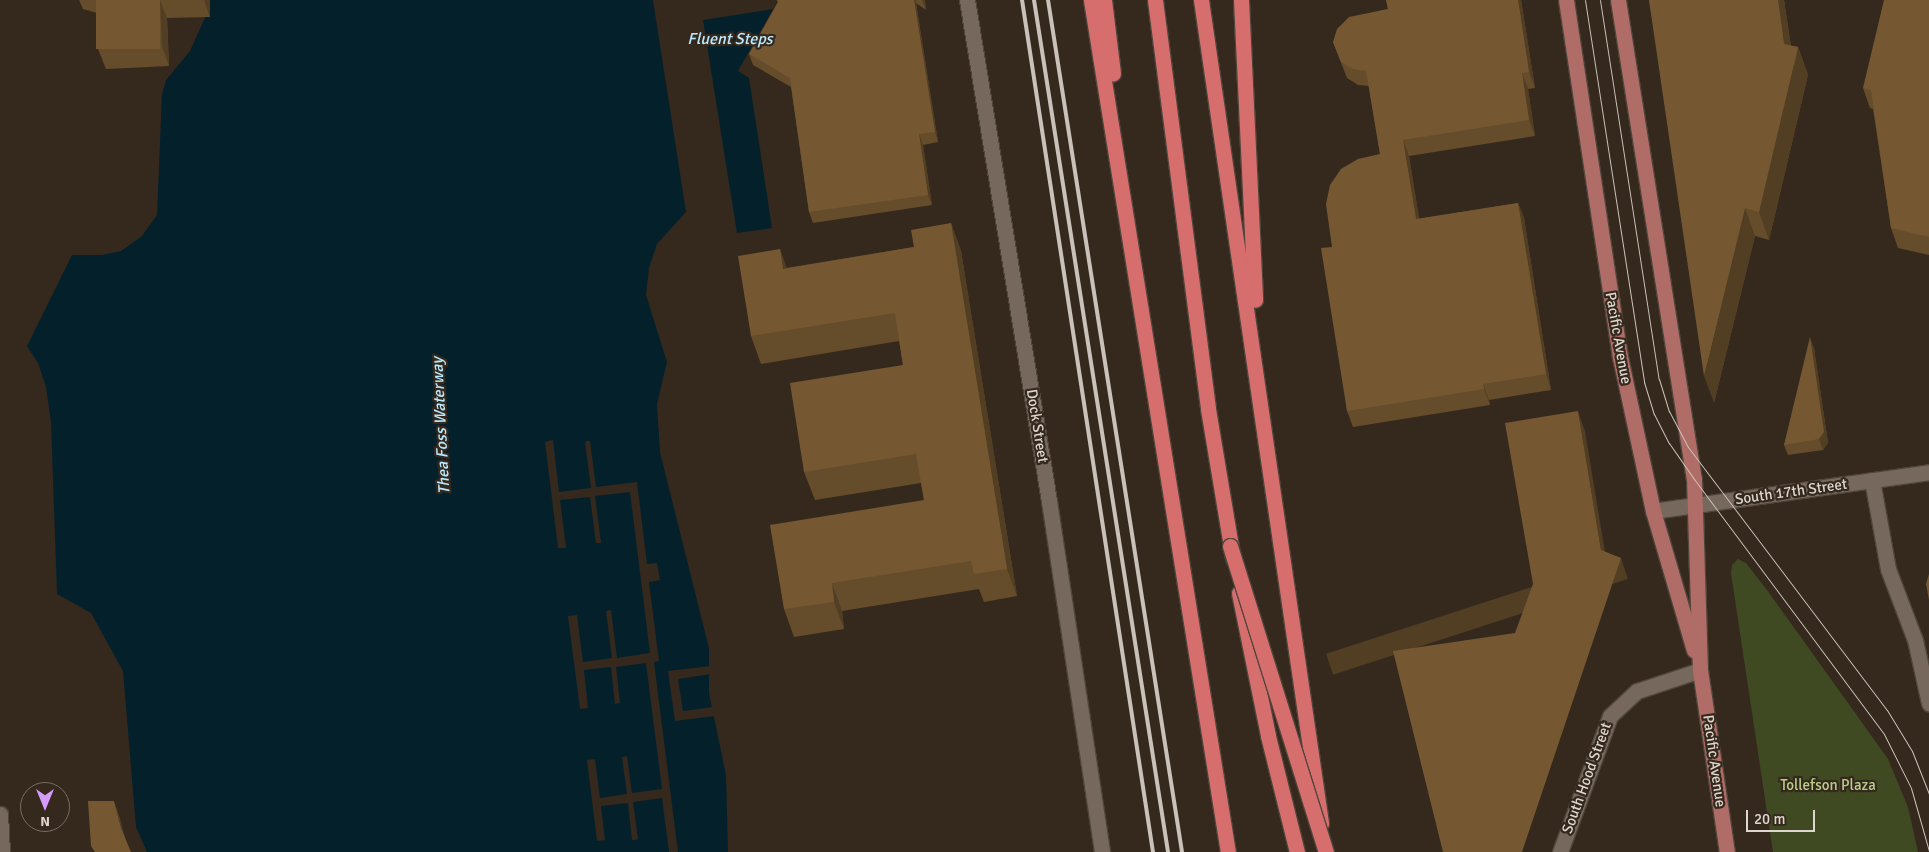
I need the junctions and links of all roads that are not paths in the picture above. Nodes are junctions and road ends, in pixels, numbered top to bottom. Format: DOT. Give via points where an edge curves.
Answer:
graph roads {
  1 [pos="966,0"];
  2 [pos="1091,0"];
  3 [pos="1104,0"];
  4 [pos="1155,0"];
  5 [pos="1201,0"];
  6 [pos="1241,0"];
  7 [pos="1566,0"];
  8 [pos="1618,0"];
  9 [pos="1140,296"];
  10 [pos="1261,398"];
  11 [pos="1929,472"];
  12 [pos="1872,480"];
  13 [pos="1696,505"];
  14 [pos="1653,511"];
  15 [pos="1230,546"];
  16 [pos="1700,670"];
  17 [pos="1929,703"];
  18 [pos="0,814"];
  19 [pos="2,852"];
  20 [pos="1102,852"];
  21 [pos="1228,852"];
  22 [pos="1298,852"];
  23 [pos="1325,852"];
  24 [pos="1560,852"];
  25 [pos="1727,852"];
  1 -- 20 [label="street, Dock Street" via="1043,462"];
  2 -- 9 [label="highway"];
  3 -- 9 [label="highway"];
  4 -- 15 [label="highway" via="1208,409"];
  5 -- 10 [label="highway"];
  6 -- 10 [label="highway"];
  7 -- 14 [label="main road, Pacific Avenue" via="1620,357"];
  8 -- 13 [label="main road, Pacific Avenue"];
  9 -- 21 [label="highway"];
  10 -- 23 [label="highway"];
  11 -- 12 [label="street, South 17th Street"];
  12 -- 13 [label="street, South 17th Street"];
  12 -- 17 [label="street" via="1888,569 1915,640"];
  13 -- 14 [label="street, South 17th Street"];
  13 -- 16 [label="main road, Pacific Avenue"];
  14 -- 16 [label="main road, Pacific Avenue"];
  15 -- 22 [label="highway, bridge" via="1268,736"];
  15 -- 23 [label="highway, bridge"];
  16 -- 24 [label="street, South Hood Street" via="1637,691 1610,716"];
  16 -- 25 [label="main road, Pacific Avenue"];
  18 -- 19 [label="street"];
}
